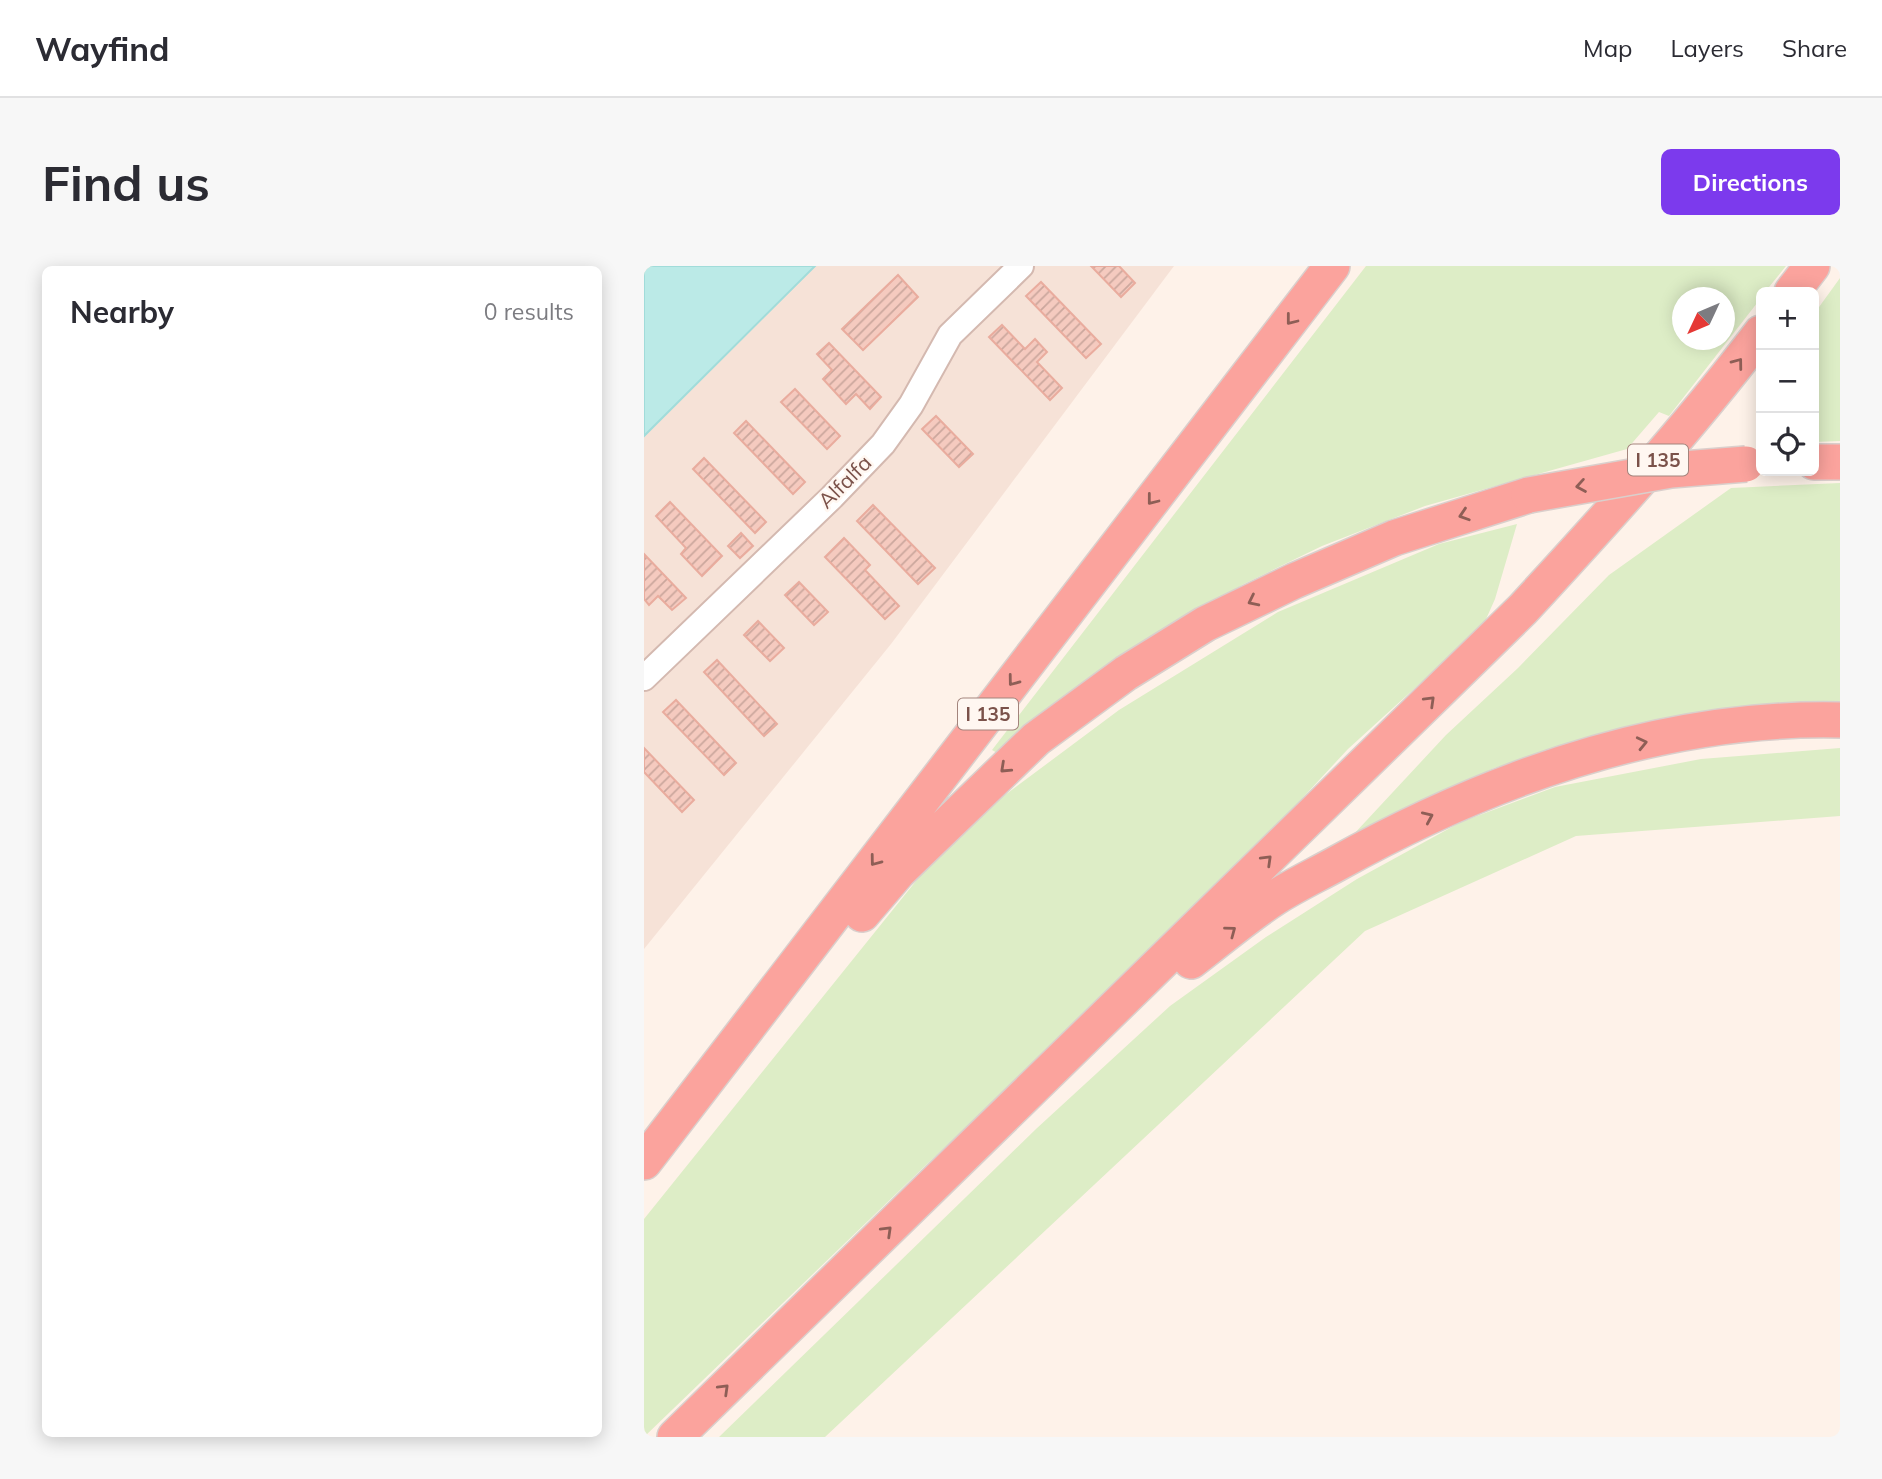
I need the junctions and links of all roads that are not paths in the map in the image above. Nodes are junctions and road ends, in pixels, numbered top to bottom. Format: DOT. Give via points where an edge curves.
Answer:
graph roads {
  1 [pos="1021,266"];
  2 [pos="1332,266"];
  3 [pos="1812,266"];
  4 [pos="1796,287"];
  5 [pos="1756,340"];
  6 [pos="1819,462"];
  7 [pos="1840,462"];
  8 [pos="1754,463"];
  9 [pos="644,678"];
  10 [pos="1840,720"];
  11 [pos="1060,1062"];
  12 [pos="654,1149"];
  13 [pos="676,1437"];
  1 -- 9 [label="lane, Alfalfa" via="950,335 911,405 883,443"];
  2 -- 12 [label="highway, I 135, one-way"];
  3 -- 4 [label="highway"];
  11 -- 5 [label="highway, I 135, one-way" via="1523,610 1715,393"];
  6 -- 7 [label="highway"];
  8 -- 12 [label="highway, one-way, bridge" via="1671,470 1529,495 1394,538 1206,624 1126,673 1036,739 898,872 703,1108"];
  11 -- 10 [label="highway, one-way" via="1275,898 1387,835 1480,794 1581,757 1691,731 1799,719"];
  13 -- 11 [label="highway, I 135, one-way"];
}
